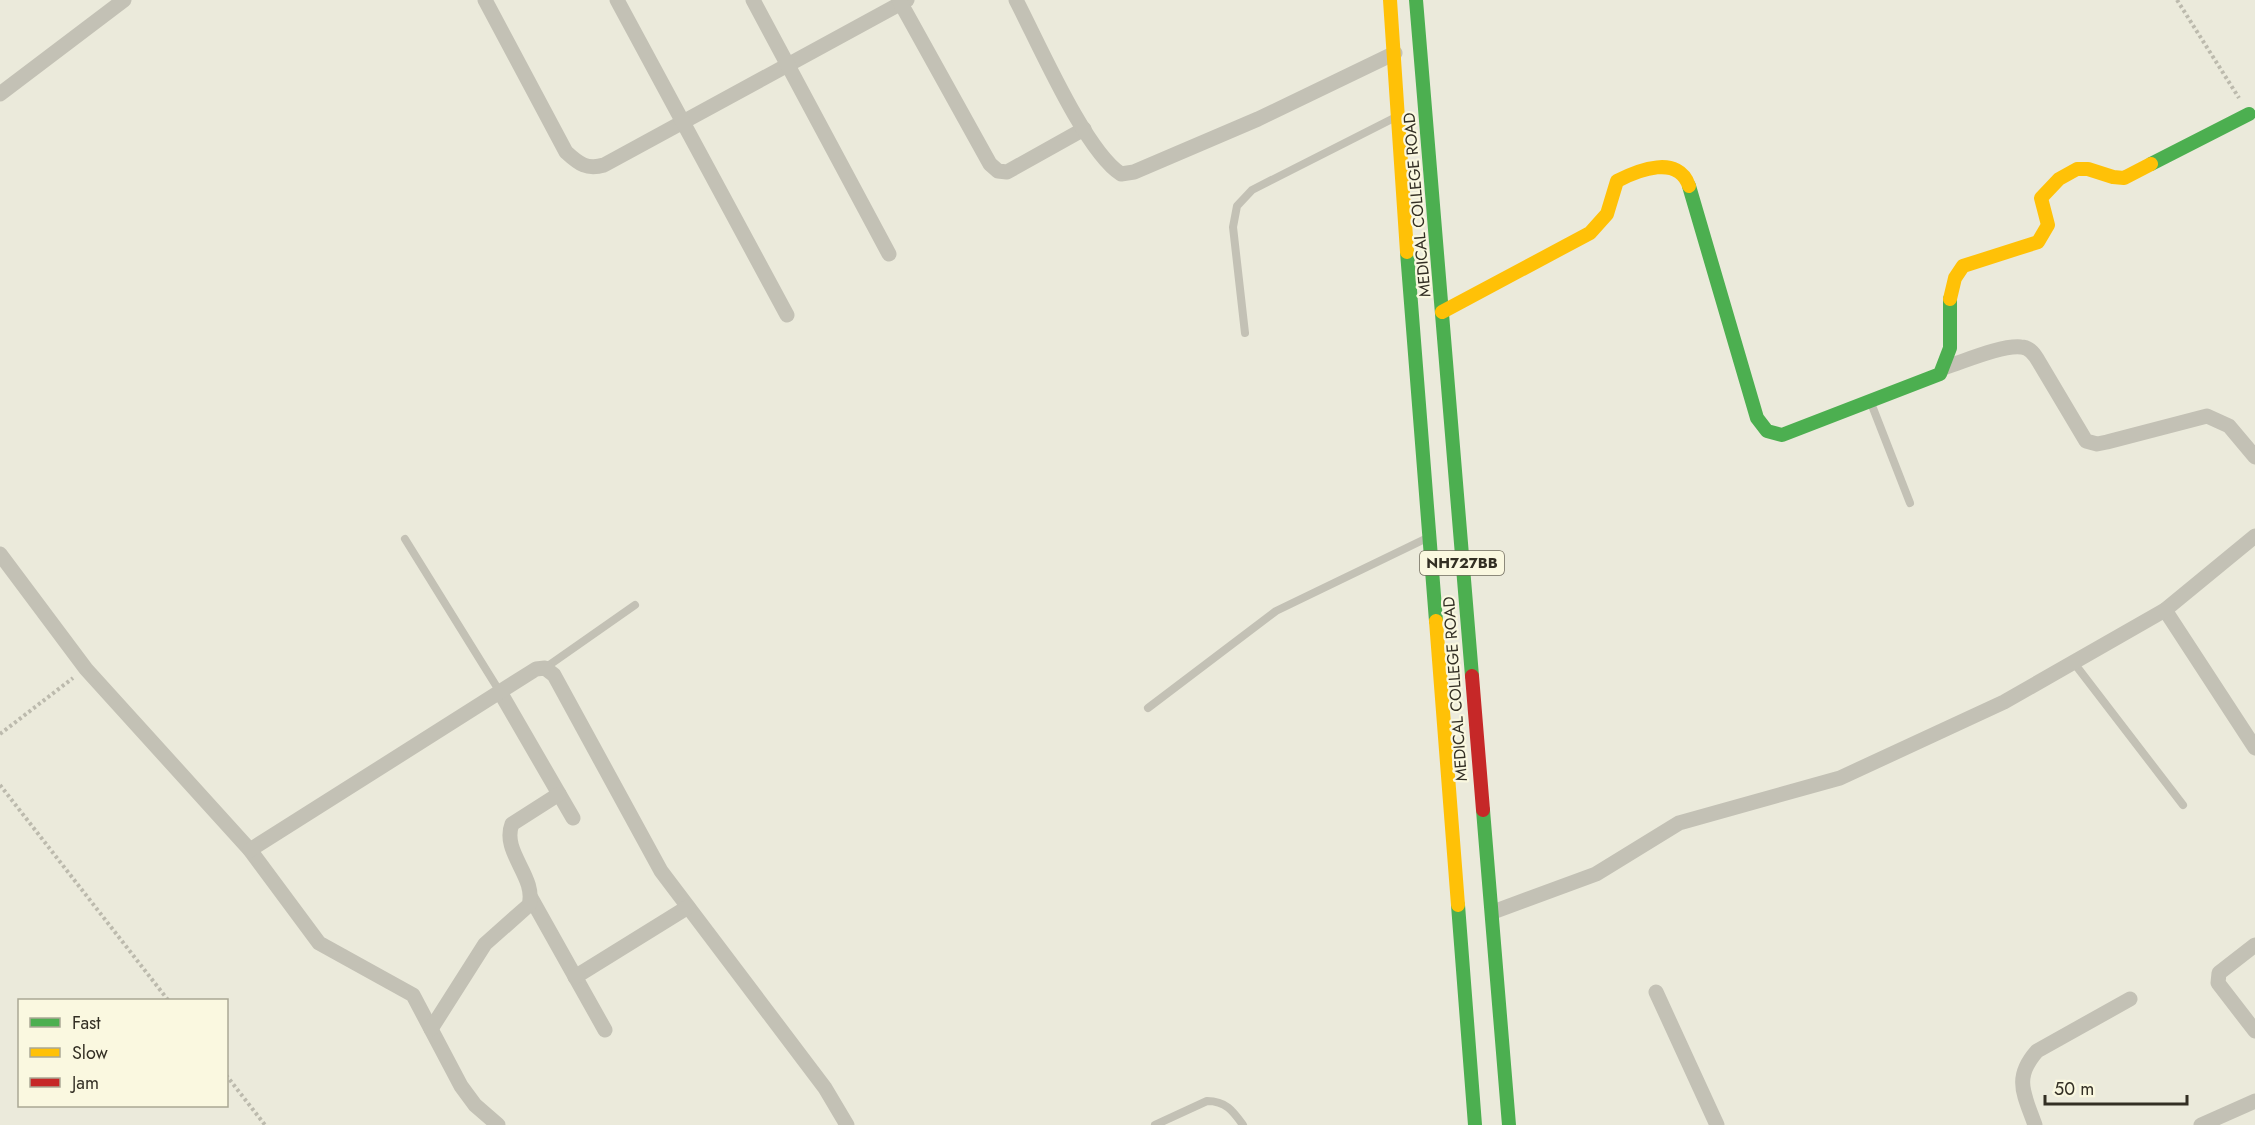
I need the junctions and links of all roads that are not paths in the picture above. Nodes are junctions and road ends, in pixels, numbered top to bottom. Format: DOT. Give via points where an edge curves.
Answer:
graph roads {
  1 [pos="124,0"];
  2 [pos="485,0"];
  3 [pos="617,0"];
  4 [pos="753,0"];
  5 [pos="1016,0"];
  6 [pos="1390,0"];
  7 [pos="1416,0"];
  8 [pos="902,1"];
  9 [pos="1395,53"];
  10 [pos="789,64"];
  11 [pos="0,94"];
  12 [pos="2249,114"];
  13 [pos="1396,117"];
  14 [pos="684,122"];
  15 [pos="1083,129"];
  16 [pos="888,254"];
  17 [pos="1442,312"];
  18 [pos="787,315"];
  19 [pos="1245,333"];
  20 [pos="1946,367"];
  21 [pos="1870,402"];
  22 [pos="2255,457"];
  23 [pos="1910,503"];
  24 [pos="2255,536"];
  25 [pos="1429,537"];
  26 [pos="405,539"];
  27 [pos="0,554"];
  28 [pos="635,605"];
  29 [pos="2165,610"];
  30 [pos="2074,663"];
  31 [pos="545,668"];
  32 [pos="500,692"];
  33 [pos="1148,708"];
  34 [pos="2253,741"];
  35 [pos="560,794"];
  36 [pos="2182,805"];
  37 [pos="573,818"];
  38 [pos="249,850"];
  39 [pos="531,898"];
  40 [pos="688,907"];
  41 [pos="1493,912"];
  42 [pos="2255,945"];
  43 [pos="575,977"];
  44 [pos="1656,992"];
  45 [pos="2130,999"];
  46 [pos="431,1029"];
  47 [pos="605,1030"];
  48 [pos="2255,1031"];
  49 [pos="2255,1101"];
  50 [pos="498,1125"];
  51 [pos="847,1125"];
  52 [pos="1155,1125"];
  53 [pos="1243,1125"];
  54 [pos="1475,1125"];
  55 [pos="1509,1125"];
  56 [pos="1717,1125"];
  57 [pos="2035,1125"];
  58 [pos="2201,1125"];
  1 -- 11 [label="street"];
  2 -- 14 [label="street" via="566,152 580,164 592,168 604,165"];
  3 -- 14 [label="street"];
  4 -- 10 [label="street"];
  5 -- 15 [label="street"];
  6 -- 9 [label="main road, NH727BB"];
  7 -- 17 [label="main road, MEDICAL COLLEGE ROAD / NH727BB"];
  8 -- 10 [label="street"];
  8 -- 15 [label="street" via="990,164 998,171 1007,172"];
  9 -- 13 [label="main road, NH727BB"];
  9 -- 15 [label="street" via="1258,119 1134,172 1121,174 1112,168"];
  10 -- 14 [label="street"];
  10 -- 16 [label="street"];
  12 -- 20 [label="main road" via="2124,178 2114,179 2083,168 2046,190 2041,198 2048,225 2038,242 1963,267 1955,275 1949,294"];
  13 -- 19 [label="lane" via="1252,190 1237,206 1233,227"];
  13 -- 25 [label="main road, NH727BB"];
  14 -- 18 [label="street"];
  17 -- 21 [label="main road" via="1590,232 1607,214 1617,181 1666,166 1676,168 1688,182 1762,429 1782,435"];
  17 -- 41 [label="main road, MEDICAL COLLEGE ROAD / NH727BB" via="1480,802"];
  20 -- 21 [label="main road" via="1930,380"];
  20 -- 22 [label="street" via="2023,346 2033,352 2086,441 2097,444 2207,417 2229,426"];
  21 -- 23 [label="lane"];
  24 -- 29 [label="street"];
  25 -- 33 [label="lane" via="1276,611"];
  25 -- 54 [label="main road, NH727BB"];
  26 -- 32 [label="lane"];
  27 -- 38 [label="street" via="86,669"];
  28 -- 31 [label="lane"];
  29 -- 30 [label="street"];
  29 -- 34 [label="street"];
  30 -- 36 [label="lane"];
  30 -- 41 [label="street" via="2004,702 1852,773 1679,823 1596,874"];
  31 -- 32 [label="street" via="536,669"];
  31 -- 40 [label="street" via="554,675 655,861"];
  32 -- 35 [label="street"];
  32 -- 38 [label="street"];
  35 -- 37 [label="street"];
  35 -- 39 [label="street" via="517,819 509,830 509,840"];
  38 -- 46 [label="street" via="319,943 412,995"];
  39 -- 43 [label="street"];
  39 -- 46 [label="street" via="529,905 486,944"];
  40 -- 43 [label="street"];
  40 -- 51 [label="street" via="825,1088"];
  41 -- 55 [label="main road, MEDICAL COLLEGE ROAD / NH727BB"];
  42 -- 48 [label="street" via="2219,973 2218,983"];
  43 -- 47 [label="street"];
  44 -- 56 [label="street"];
  45 -- 57 [label="street" via="2037,1051 2027,1062 2022,1090"];
  46 -- 50 [label="street" via="460,1086"];
  49 -- 58 [label="street"];
  52 -- 53 [label="lane" via="1207,1101 1216,1101 1225,1103"];
}
